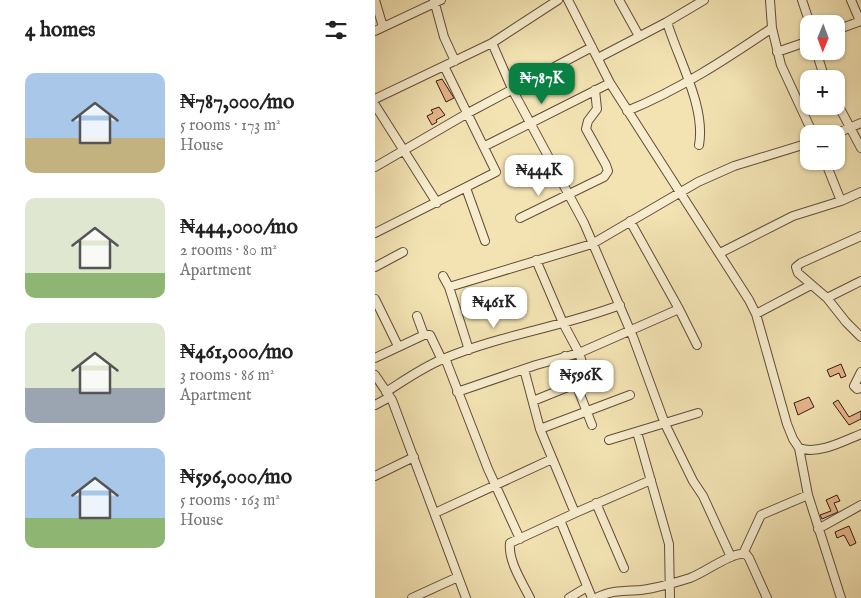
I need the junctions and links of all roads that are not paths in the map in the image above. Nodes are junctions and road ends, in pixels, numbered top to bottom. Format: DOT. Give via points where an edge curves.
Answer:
graph roads {
  1 [pos="375,0"];
  2 [pos="558,0"];
  3 [pos="568,0"];
  4 [pos="619,0"];
  5 [pos="704,0"];
  6 [pos="770,0"];
  7 [pos="802,0"];
  8 [pos="851,0"];
  9 [pos="436,1"];
  10 [pos="807,15"];
  11 [pos="860,21"];
  12 [pos="667,22"];
  13 [pos="383,27"];
  14 [pos="845,27"];
  15 [pos="772,28"];
  16 [pos="375,31"];
  17 [pos="639,36"];
  18 [pos="492,43"];
  19 [pos="800,44"];
  20 [pos="593,47"];
  21 [pos="777,52"];
  22 [pos="598,58"];
  23 [pos="455,61"];
  24 [pos="445,66"];
  25 [pos="687,81"];
  26 [pos="610,83"];
  27 [pos="595,90"];
  28 [pos="513,91"];
  29 [pos="375,99"];
  30 [pos="375,105"];
  31 [pos="627,111"];
  32 [pos="468,113"];
  33 [pos="843,115"];
  34 [pos="861,123"];
  35 [pos="531,124"];
  36 [pos="809,125"];
  37 [pos="850,128"];
  38 [pos="845,130"];
  39 [pos="699,145"];
  40 [pos="485,146"];
  41 [pos="800,146"];
  42 [pos="861,148"];
  43 [pos="405,152"];
  44 [pos="375,167"];
  45 [pos="829,170"];
  46 [pos="466,188"];
  47 [pos="679,192"];
  48 [pos="861,192"];
  49 [pos="568,195"];
  50 [pos="841,201"];
  51 [pos="437,203"];
  52 [pos="520,218"];
  53 [pos="629,221"];
  54 [pos="375,234"];
  55 [pos="861,236"];
  56 [pos="485,241"];
  57 [pos="592,244"];
  58 [pos="403,252"];
  59 [pos="720,253"];
  60 [pos="537,260"];
  61 [pos="375,267"];
  62 [pos="443,276"];
  63 [pos="861,280"];
  64 [pos="811,285"];
  65 [pos="449,287"];
  66 [pos="827,298"];
  67 [pos="375,299"];
  68 [pos="620,305"];
  69 [pos="679,309"];
  70 [pos="756,314"];
  71 [pos="417,316"];
  72 [pos="563,323"];
  73 [pos="630,330"];
  74 [pos="424,335"];
  75 [pos="861,337"];
  76 [pos="398,346"];
  77 [pos="697,346"];
  78 [pos="469,350"];
  79 [pos="579,353"];
  80 [pos="565,356"];
  81 [pos="375,358"];
  82 [pos="443,359"];
  83 [pos="524,369"];
  84 [pos="861,372"];
  85 [pos="375,375"];
  86 [pos="587,377"];
  87 [pos="575,384"];
  88 [pos="861,388"];
  89 [pos="457,392"];
  90 [pos="388,394"];
  91 [pos="630,395"];
  92 [pos="533,401"];
  93 [pos="375,405"];
  94 [pos="586,412"];
  95 [pos="698,413"];
  96 [pos="665,424"];
  97 [pos="592,425"];
  98 [pos="540,429"];
  99 [pos="637,432"];
  100 [pos="861,434"];
  101 [pos="609,440"];
  102 [pos="799,448"];
  103 [pos="414,457"];
  104 [pos="552,460"];
  105 [pos="375,476"];
  106 [pos="651,480"];
  107 [pos="495,484"];
  108 [pos="808,495"];
  109 [pos="596,503"];
  110 [pos="861,505"];
  111 [pos="575,512"];
  112 [pos="435,513"];
  113 [pos="560,520"];
  114 [pos="818,529"];
  115 [pos="520,539"];
  116 [pos="743,554"];
  117 [pos="731,557"];
  118 [pos="624,568"];
  119 [pos="458,577"];
  120 [pos="669,585"];
  121 [pos="587,588"];
  122 [pos="412,598"];
  123 [pos="467,598"];
  124 [pos="530,598"];
  125 [pos="569,598"];
  126 [pos="591,598"];
  127 [pos="596,598"];
  128 [pos="670,598"];
  129 [pos="767,598"];
  130 [pos="841,598"];
  1 -- 13 [label="street"];
  2 -- 18 [label="street"];
  3 -- 20 [label="street"];
  4 -- 17 [label="street"];
  5 -- 12 [label="street"];
  6 -- 15 [label="street"];
  7 -- 10 [label="street"];
  8 -- 11 [label="street"];
  9 -- 13 [label="street"];
  9 -- 23 [label="street" via="449,52"];
  11 -- 14 [label="street"];
  12 -- 17 [label="street"];
  12 -- 25 [label="street"];
  13 -- 16 [label="street"];
  15 -- 21 [label="street"];
  15 -- 25 [label="street"];
  17 -- 22 [label="street"];
  18 -- 23 [label="street"];
  18 -- 28 [label="street"];
  19 -- 21 [label="street"];
  20 -- 22 [label="street"];
  20 -- 28 [label="street"];
  21 -- 36 [label="street"];
  22 -- 26 [label="street"];
  23 -- 24 [label="street"];
  24 -- 29 [label="street"];
  24 -- 32 [label="street"];
  25 -- 31 [label="street"];
  25 -- 39 [label="street" via="699,112"];
  26 -- 27 [label="street"];
  26 -- 31 [label="street"];
  27 -- 35 [label="street"];
  27 -- 49 [label="street" via="597,109 586,130 608,171 605,177"];
  28 -- 32 [label="street"];
  28 -- 35 [label="street"];
  30 -- 43 [label="street"];
  31 -- 47 [label="street"];
  32 -- 40 [label="street"];
  32 -- 43 [label="street"];
  33 -- 37 [label="street"];
  34 -- 37 [label="street"];
  35 -- 40 [label="street"];
  35 -- 49 [label="street"];
  37 -- 38 [label="street"];
  37 -- 42 [label="street"];
  40 -- 46 [label="street" via="496,172"];
  41 -- 47 [label="street" via="734,166"];
  43 -- 44 [label="street"];
  43 -- 51 [label="street"];
  45 -- 50 [label="street"];
  46 -- 51 [label="street"];
  46 -- 56 [label="street"];
  47 -- 53 [label="street"];
  47 -- 59 [label="street"];
  48 -- 50 [label="street"];
  49 -- 52 [label="street"];
  49 -- 57 [label="street"];
  50 -- 59 [label="street" via="793,216"];
  51 -- 54 [label="street"];
  53 -- 57 [label="street"];
  53 -- 69 [label="street"];
  55 -- 64 [label="street" via="796,267"];
  57 -- 60 [label="street"];
  57 -- 68 [label="street"];
  58 -- 61 [label="street"];
  59 -- 70 [label="street"];
  60 -- 65 [label="street"];
  60 -- 72 [label="street"];
  62 -- 65 [label="street"];
  63 -- 66 [label="street"];
  64 -- 66 [label="street"];
  64 -- 70 [label="street"];
  65 -- 78 [label="street"];
  66 -- 75 [label="street"];
  67 -- 76 [label="street"];
  68 -- 72 [label="street" via="584,319"];
  68 -- 73 [label="street"];
  69 -- 73 [label="street"];
  69 -- 77 [label="street"];
  70 -- 102 [label="street" via="787,424"];
  71 -- 74 [label="street"];
  72 -- 78 [label="street"];
  72 -- 79 [label="street"];
  73 -- 79 [label="street"];
  73 -- 96 [label="street"];
  74 -- 76 [label="street"];
  74 -- 82 [label="street" via="430,335"];
  76 -- 81 [label="street"];
  78 -- 82 [label="street"];
  79 -- 80 [label="street"];
  79 -- 86 [label="street"];
  80 -- 83 [label="street"];
  80 -- 87 [label="street"];
  82 -- 89 [label="street"];
  82 -- 90 [label="street"];
  83 -- 89 [label="street"];
  83 -- 92 [label="street"];
  84 -- 88 [label="street" via="854,386"];
  85 -- 90 [label="street"];
  87 -- 92 [label="street"];
  87 -- 94 [label="street"];
  89 -- 107 [label="street"];
  90 -- 93 [label="street"];
  90 -- 103 [label="street"];
  91 -- 94 [label="street"];
  92 -- 98 [label="street"];
  94 -- 97 [label="street"];
  94 -- 98 [label="street"];
  95 -- 96 [label="street"];
  96 -- 99 [label="street"];
  96 -- 117 [label="street"];
  98 -- 104 [label="street"];
  99 -- 101 [label="street"];
  99 -- 106 [label="street"];
  100 -- 102 [label="street" via="814,450"];
  102 -- 108 [label="street"];
  103 -- 105 [label="street"];
  103 -- 112 [label="street"];
  104 -- 107 [label="street"];
  104 -- 111 [label="street"];
  106 -- 109 [label="street"];
  106 -- 120 [label="street" via="669,544"];
  107 -- 112 [label="street"];
  107 -- 115 [label="street"];
  108 -- 114 [label="street"];
  108 -- 116 [label="street" via="761,515"];
  109 -- 111 [label="street"];
  109 -- 118 [label="street"];
  110 -- 114 [label="street"];
  111 -- 113 [label="street"];
  112 -- 119 [label="street"];
  113 -- 115 [label="street"];
  113 -- 121 [label="street"];
  114 -- 130 [label="street"];
  115 -- 124 [label="street" via="510,543 509,551"];
  116 -- 117 [label="street"];
  116 -- 129 [label="street" via="755,570"];
  117 -- 120 [label="street" via="701,574"];
  119 -- 122 [label="street"];
  119 -- 123 [label="street"];
  120 -- 127 [label="street" via="624,590"];
  120 -- 128 [label="street"];
  121 -- 125 [label="street"];
  121 -- 126 [label="street"];
}
